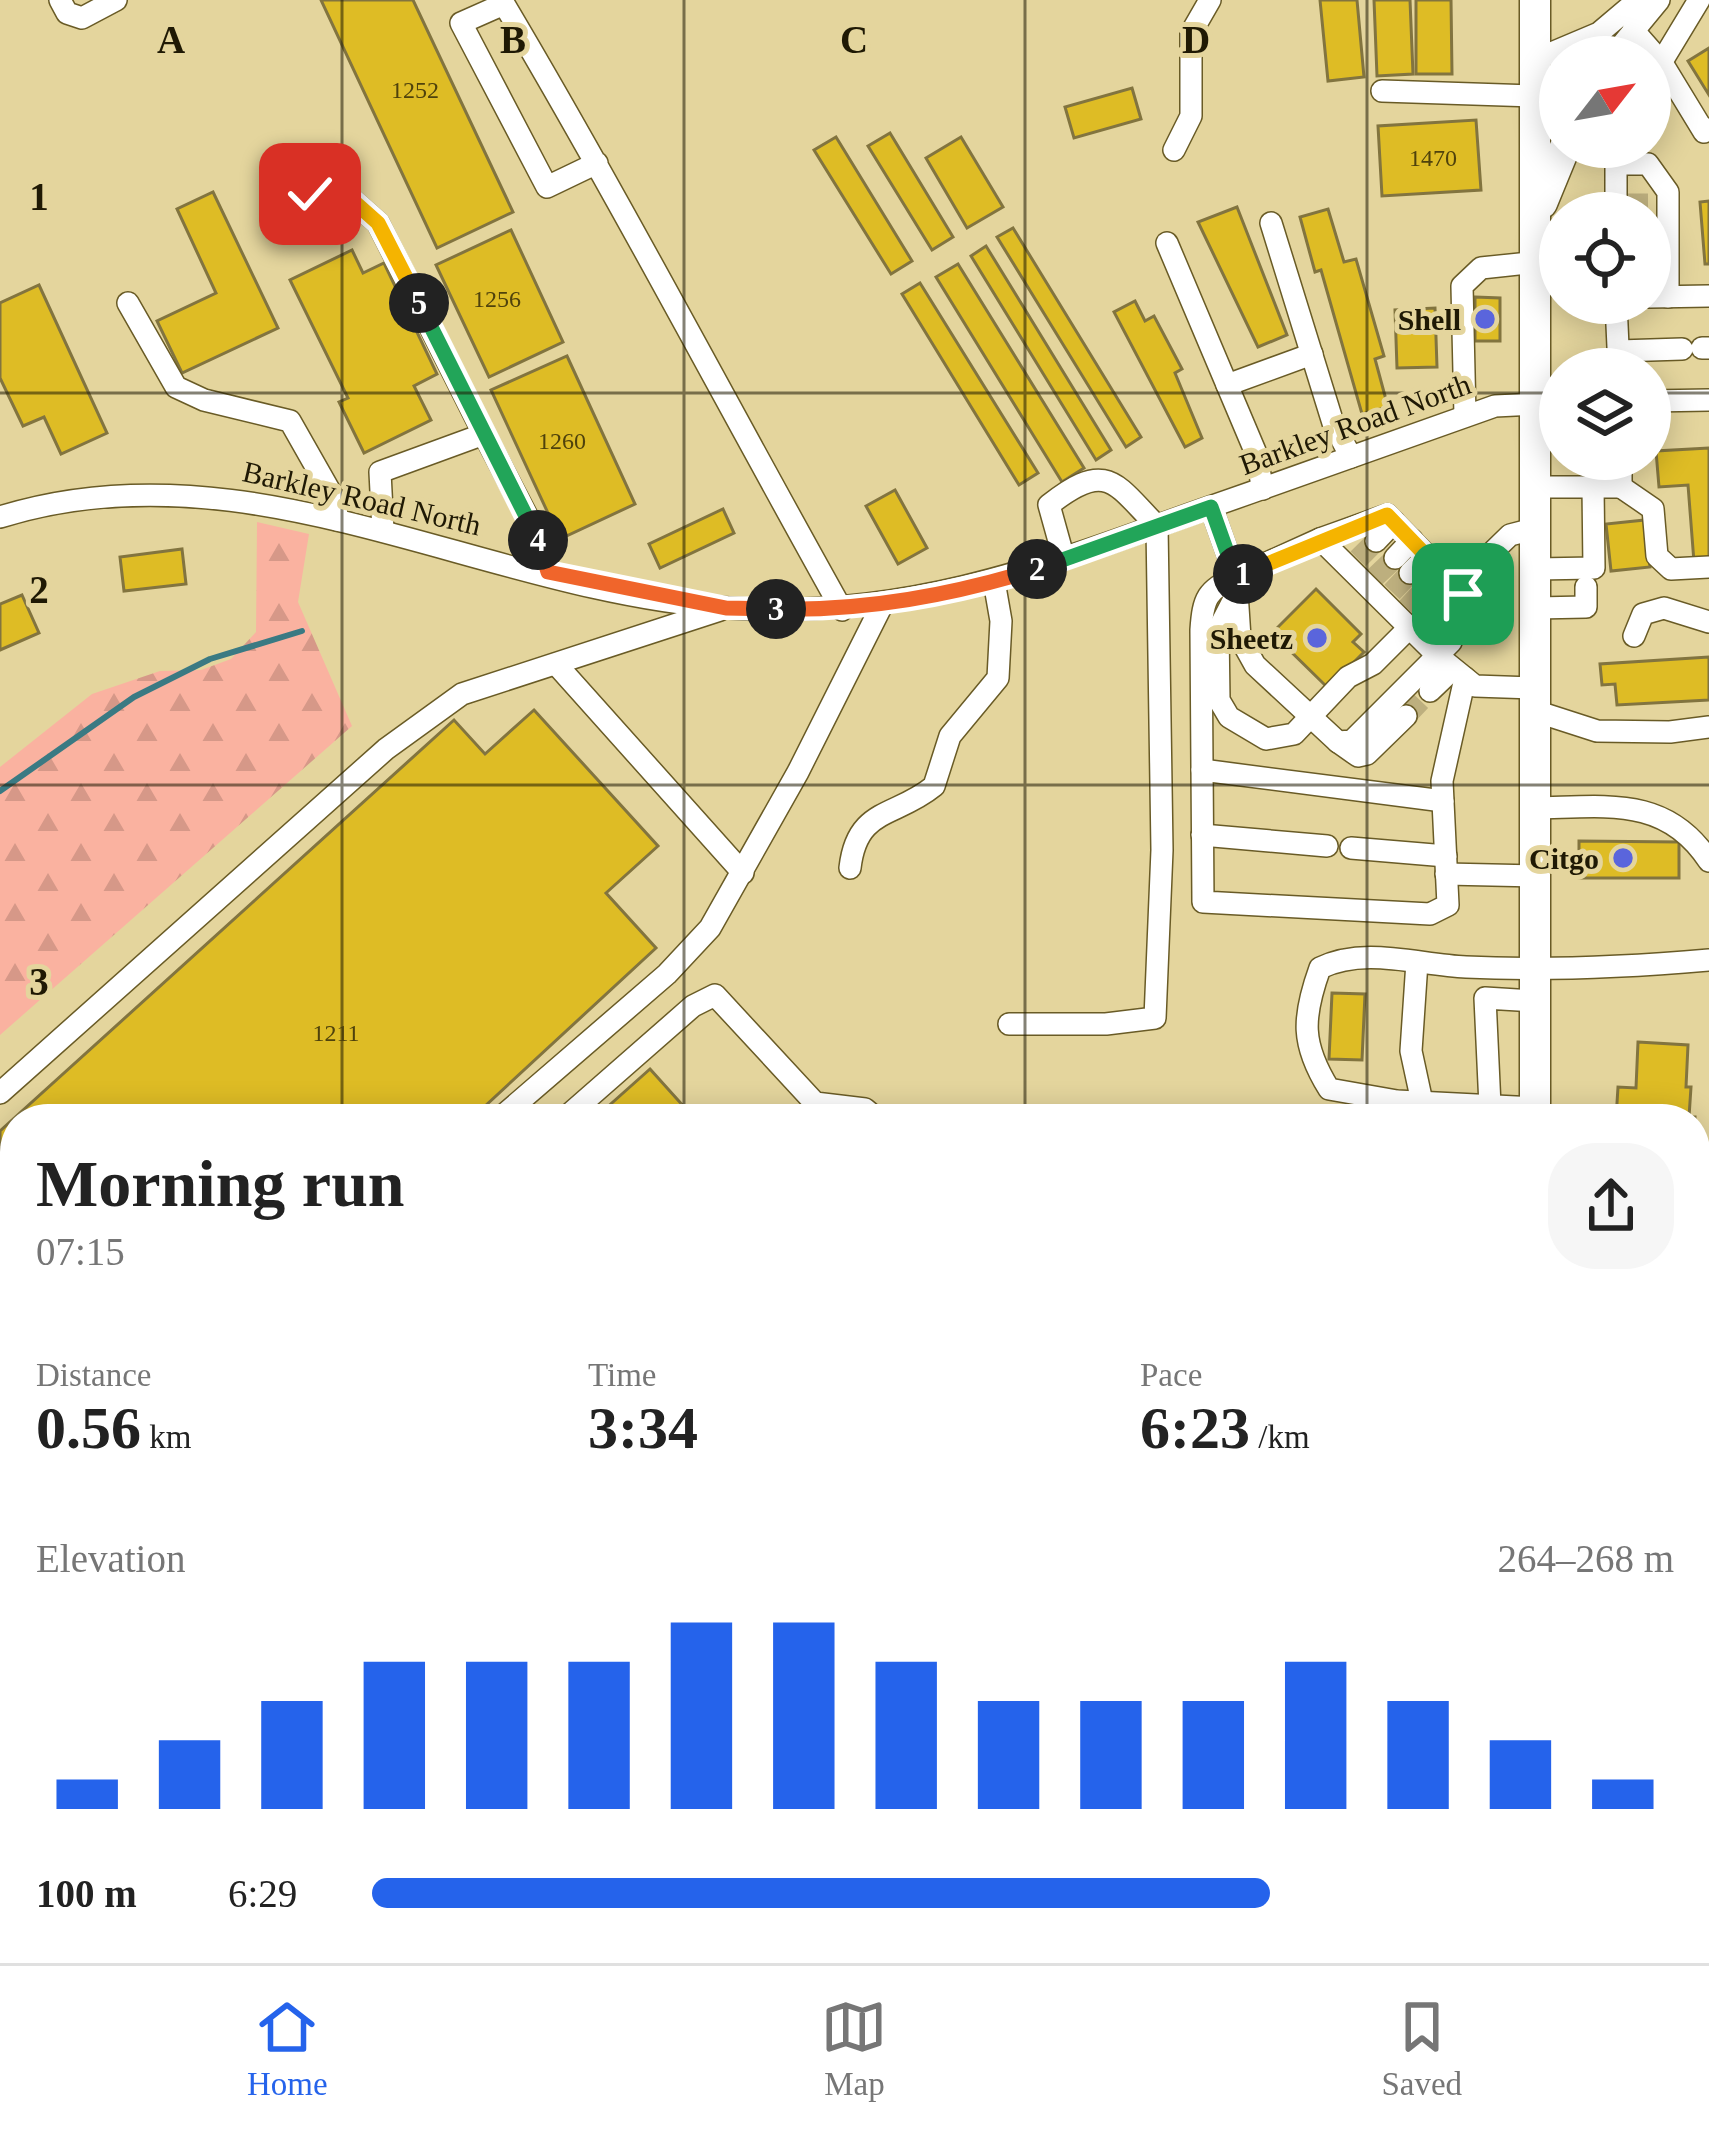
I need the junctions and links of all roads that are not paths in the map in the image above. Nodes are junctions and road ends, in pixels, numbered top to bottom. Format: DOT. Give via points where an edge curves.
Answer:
graph roads {
  1 [pos="60,0"];
  2 [pos="116,0"];
  3 [pos="1210,0"];
  4 [pos="1534,0"];
  5 [pos="1638,0"];
  6 [pos="1659,0"];
  7 [pos="1699,0"];
  8 [pos="1633,30"];
  9 [pos="1541,36"];
  10 [pos="1594,36"];
  11 [pos="1628,36"];
  12 [pos="1636,36"];
  13 [pos="1671,47"];
  14 [pos="1539,85"];
  15 [pos="1382,91"];
  16 [pos="1671,91"];
  17 [pos="1535,96"];
  18 [pos="1709,129"];
  19 [pos="1174,150"];
  20 [pos="597,163"];
  21 [pos="1557,168"];
  22 [pos="310,194"];
  23 [pos="1538,214"];
  24 [pos="1539,222"];
  25 [pos="1271,223"];
  26 [pos="1167,244"];
  27 [pos="1539,273"];
  28 [pos="1709,296"];
  29 [pos="1671,297"];
  30 [pos="128,303"];
  31 [pos="1312,354"];
  32 [pos="1227,385"];
  33 [pos="1709,400"];
  34 [pos="1671,401"];
  35 [pos="1539,404"];
  36 [pos="1465,416"];
  37 [pos="484,434"];
  38 [pos="1352,457"];
  39 [pos="1539,480"];
  40 [pos="1621,480"];
  41 [pos="1538,487"];
  42 [pos="1593,487"];
  43 [pos="1621,487"];
  44 [pos="1263,488"];
  45 [pos="1211,507"];
  46 [pos="0,517"];
  47 [pos="337,520"];
  48 [pos="1394,523"];
  49 [pos="1157,526"];
  50 [pos="1537,528"];
  51 [pos="383,531"];
  52 [pos="1320,539"];
  53 [pos="1376,541"];
  54 [pos="1064,559"];
  55 [pos="1434,563"];
  56 [pos="1709,567"];
  57 [pos="1536,569"];
  58 [pos="548,572"];
  59 [pos="994,581"];
  60 [pos="1237,585"];
  61 [pos="1586,587"];
  62 [pos="1402,599"];
  63 [pos="882,604"];
  64 [pos="726,608"];
  65 [pos="1536,608"];
  66 [pos="842,610"];
  67 [pos="1709,622"];
  68 [pos="1634,636"];
  69 [pos="556,664"];
  70 [pos="1452,668"];
  71 [pos="1430,691"];
  72 [pos="1535,699"];
  73 [pos="1406,716"];
  74 [pos="1311,717"];
  75 [pos="1709,727"];
  76 [pos="1338,742"];
  77 [pos="1202,770"];
  78 [pos="1443,801"];
  79 [pos="1535,808"];
  80 [pos="1202,835"];
  81 [pos="1327,846"];
  82 [pos="1352,848"];
  83 [pos="1709,861"];
  84 [pos="1446,865"];
  85 [pos="850,868"];
  86 [pos="742,873"];
  87 [pos="1535,876"];
  88 [pos="1709,960"];
  89 [pos="1417,962"];
  90 [pos="1535,966"];
  91 [pos="1486,967"];
  92 [pos="1485,998"];
  93 [pos="1535,1001"];
  94 [pos="1009,1024"];
  95 [pos="0,1093"];
  96 [pos="1422,1102"];
  97 [pos="516,1104"];
  98 [pos="581,1104"];
  99 [pos="824,1104"];
  100 [pos="1456,1104"];
  101 [pos="1490,1104"];
  102 [pos="1535,1104"];
  1 -- 2 [label="street" via="82,18"];
  3 -- 19 [label="street" via="1191,32 1191,116"];
  4 -- 9 [label="highway"];
  5 -- 10 [label="street"];
  6 -- 8 [label="street"];
  7 -- 13 [label="street"];
  8 -- 11 [label="street"];
  8 -- 12 [label="street"];
  14 -- 17 [label="highway"];
  15 -- 17 [label="street"];
  16 -- 18 [label="street"];
  17 -- 23 [label="highway"];
  20 -- 20 [label="street" via="504,4 461,23 547,187"];
  20 -- 66 [label="street"];
  21 -- 23 [label="highway"];
  22 -- 37 [label="street" via="342,191 378,223"];
  23 -- 24 [label="highway"];
  25 -- 31 [label="street"];
  26 -- 32 [label="street"];
  27 -- 36 [label="street" via="1480,268 1462,286"];
  28 -- 29 [label="street"];
  30 -- 47 [label="street" via="176,387 290,421 336,502"];
  31 -- 32 [label="street"];
  31 -- 38 [label="street"];
  32 -- 44 [label="street"];
  33 -- 34 [label="street"];
  35 -- 36 [label="street, Barkley Road North"];
  36 -- 38 [label="street, Barkley Road North"];
  37 -- 51 [label="street" via="380,472"];
  37 -- 58 [label="street"];
  38 -- 44 [label="street, Barkley Road North"];
  39 -- 41 [label="highway"];
  40 -- 43 [label="street"];
  41 -- 42 [label="street"];
  41 -- 50 [label="highway"];
  42 -- 43 [label="street"];
  42 -- 57 [label="street" via="1594,568"];
  43 -- 56 [label="street" via="1653,509 1657,556 1671,569"];
  44 -- 45 [label="street, Barkley Road North"];
  45 -- 49 [label="street, Barkley Road North"];
  45 -- 60 [label="street"];
  46 -- 47 [label="street, Barkley Road North" via="120,494 208,495"];
  47 -- 51 [label="street, Barkley Road North"];
  48 -- 52 [label="street" via="1387,515"];
  48 -- 53 [label="street"];
  48 -- 55 [label="street"];
  49 -- 54 [label="street, Barkley Road North"];
  49 -- 54 [label="street" via="1124,485 1106,480 1068,489 1049,505"];
  49 -- 94 [label="street" via="1162,850 1155,1018"];
  50 -- 55 [label="street"];
  50 -- 57 [label="highway"];
  51 -- 58 [label="street, Barkley Road North"];
  52 -- 60 [label="street"];
  52 -- 62 [label="street"];
  54 -- 59 [label="street, Barkley Road North"];
  55 -- 62 [label="street"];
  55 -- 62 [label="street"];
  55 -- 70 [label="street" via="1463,594"];
  57 -- 65 [label="highway"];
  58 -- 64 [label="street, Barkley Road North"];
  59 -- 63 [label="street, Barkley Road North"];
  59 -- 85 [label="street" via="998,678 950,736 934,786 867,822 853,842"];
  60 -- 74 [label="street" via="1240,638 1255,664"];
  60 -- 74 [label="street" via="1218,630 1222,709 1266,739 1294,734"];
  60 -- 77 [label="street" via="1211,587 1203,601"];
  61 -- 65 [label="street" via="1586,607"];
  62 -- 70 [label="street"];
  62 -- 74 [label="street"];
  63 -- 66 [label="street, Barkley Road North"];
  63 -- 86 [label="street"];
  64 -- 66 [label="street, Barkley Road North"];
  64 -- 69 [label="street"];
  65 -- 72 [label="highway"];
  67 -- 68 [label="street" via="1664,608 1643,614"];
  69 -- 86 [label="street"];
  69 -- 95 [label="street" via="462,694 386,749"];
  70 -- 71 [label="street"];
  70 -- 72 [label="street" via="1475,686"];
  70 -- 76 [label="street" via="1352,741"];
  70 -- 78 [label="street"];
  72 -- 75 [label="street" via="1597,731"];
  72 -- 79 [label="highway"];
  73 -- 76 [label="street" via="1367,754"];
  74 -- 76 [label="street"];
  77 -- 78 [label="street"];
  77 -- 80 [label="street"];
  78 -- 84 [label="street"];
  79 -- 83 [label="street" via="1655,811"];
  79 -- 87 [label="highway"];
  80 -- 81 [label="street"];
  80 -- 84 [label="street" via="1203,902 1430,914 1448,905"];
  82 -- 84 [label="street"];
  84 -- 87 [label="street"];
  86 -- 97 [label="street" via="710,928 667,974"];
  87 -- 90 [label="highway"];
  88 -- 90 [label="street"];
  89 -- 91 [label="street"];
  89 -- 96 [label="street" via="1411,1051"];
  89 -- 96 [label="street" via="1342,957 1320,968 1307,1003 1308,1055 1329,1089"];
  90 -- 91 [label="street"];
  90 -- 93 [label="highway"];
  91 -- 92 [label="street"];
  92 -- 93 [label="street"];
  92 -- 101 [label="street"];
  93 -- 102 [label="highway"];
  96 -- 100 [label="street"];
  98 -- 99 [label="street" via="715,995"];
}
